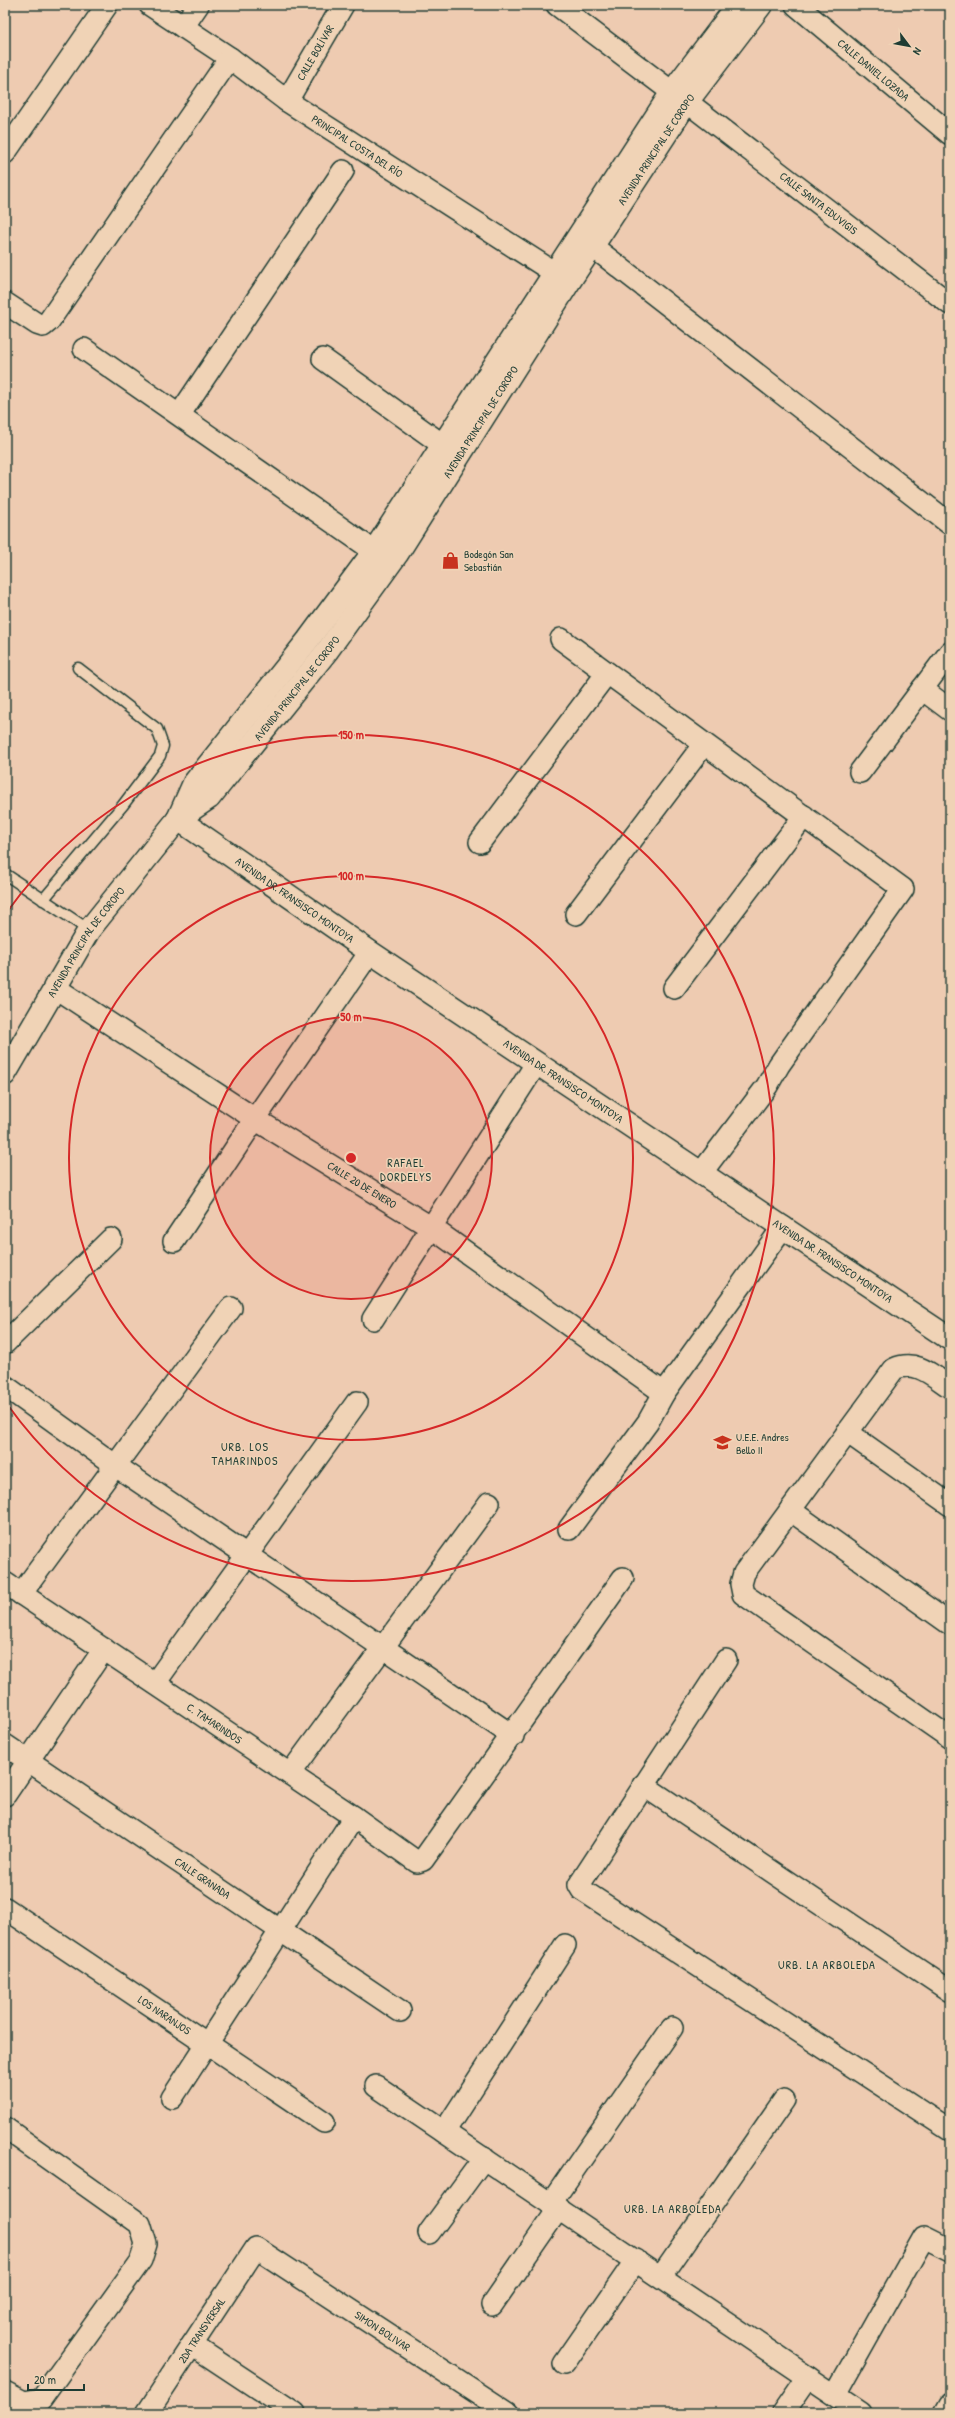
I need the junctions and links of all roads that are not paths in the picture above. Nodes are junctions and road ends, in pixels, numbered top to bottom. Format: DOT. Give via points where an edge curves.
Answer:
graph roads {
  1 [pos="107,5"];
  2 [pos="150,5"];
  3 [pos="198,5"];
  4 [pos="343,5"];
  5 [pos="557,5"];
  6 [pos="738,5"];
  7 [pos="761,5"];
  8 [pos="796,5"];
  9 [pos="183,27"];
  10 [pos="230,58"];
  11 [pos="680,97"];
  12 [pos="287,100"];
  13 [pos="950,134"];
  14 [pos="5,153"];
  15 [pos="343,171"];
  16 [pos="592,246"];
  17 [pos="563,277"];
  18 [pos="5,303"];
  19 [pos="950,304"];
  20 [pos="84,349"];
  21 [pos="323,358"];
  22 [pos="180,414"];
  23 [pos="443,445"];
  24 [pos="950,524"];
  25 [pos="374,551"];
  26 [pos="561,639"];
  27 [pos="950,652"];
  28 [pos="78,668"];
  29 [pos="607,673"];
  30 [pos="922,689"];
  31 [pos="950,710"];
  32 [pos="704,744"];
  33 [pos="860,772"];
  34 [pos="804,816"];
  35 [pos="178,819"];
  36 [pos="480,842"];
  37 [pos="5,874"];
  38 [pos="43,900"];
  39 [pos="576,914"];
  40 [pos="89,930"];
  41 [pos="370,952"];
  42 [pos="54,987"];
  43 [pos="674,988"];
  44 [pos="536,1064"];
  45 [pos="5,1074"];
  46 [pos="254,1119"];
  47 [pos="702,1172"];
  48 [pos="783,1227"];
  49 [pos="432,1228"];
  50 [pos="111,1239"];
  51 [pos="174,1241"];
  52 [pos="231,1308"];
  53 [pos="373,1319"];
  54 [pos="950,1339"];
  55 [pos="5,1343"];
  56 [pos="5,1386"];
  57 [pos="950,1387"];
  58 [pos="664,1393"];
  59 [pos="357,1402"];
  60 [pos="847,1432"];
  61 [pos="116,1466"];
  62 [pos="489,1503"];
  63 [pos="950,1505"];
  64 [pos="790,1510"];
  65 [pos="569,1529"];
  66 [pos="247,1556"];
  67 [pos="623,1578"];
  68 [pos="13,1588"];
  69 [pos="950,1624"];
  70 [pos="383,1648"];
  71 [pos="104,1649"];
  72 [pos="726,1660"];
  73 [pos="155,1683"];
  74 [pos="513,1736"];
  75 [pos="950,1738"];
  76 [pos="5,1745"];
  77 [pos="28,1761"];
  78 [pos="290,1774"];
  79 [pos="643,1785"];
  80 [pos="5,1795"];
  81 [pos="354,1817"];
  82 [pos="5,1908"];
  83 [pos="281,1930"];
  84 [pos="565,1945"];
  85 [pos="950,1991"];
  86 [pos="400,2011"];
  87 [pos="672,2028"];
  88 [pos="207,2044"];
  89 [pos="376,2086"];
  90 [pos="172,2098"];
  91 [pos="784,2100"];
  92 [pos="324,2122"];
  93 [pos="5,2128"];
  94 [pos="950,2130"];
  95 [pos="444,2132"];
  96 [pos="484,2158"];
  97 [pos="555,2205"];
  98 [pos="429,2233"];
  99 [pos="256,2248"];
  100 [pos="950,2250"];
  101 [pos="636,2260"];
  102 [pos="661,2277"];
  103 [pos="492,2305"];
  104 [pos="192,2345"];
  105 [pos="564,2364"];
  106 [pos="808,2377"];
  107 [pos="5,2392"];
  108 [pos="835,2395"];
  109 [pos="950,2404"];
  110 [pos="147,2413"];
  111 [pos="295,2413"];
  112 [pos="508,2413"];
  113 [pos="783,2413"];
  114 [pos="861,2413"];
  115 [pos="945,2413"];
  1 -- 14 [label="street"];
  2 -- 9 [label="street, PRINCIPAL COSTA DEL RÍO"];
  3 -- 9 [label="street"];
  4 -- 12 [label="street, CALLE BOLÍVAR"];
  5 -- 11 [label="street, CALLE SANTA EDUVIGIS"];
  6 -- 11 [label="main road, AVENIDA PRINCIPAL DE COROPO"];
  7 -- 11 [label="main road, AVENIDA PRINCIPAL DE COROPO"];
  8 -- 13 [label="street, CALLE DANIEL LOZADA"];
  9 -- 10 [label="street, PRINCIPAL COSTA DEL RÍO"];
  10 -- 12 [label="street, PRINCIPAL COSTA DEL RÍO"];
  10 -- 18 [label="street" via="49,321 43,326 37,324"];
  11 -- 16 [label="main road, AVENIDA PRINCIPAL DE COROPO"];
  11 -- 17 [label="main road, AVENIDA PRINCIPAL DE COROPO"];
  11 -- 19 [label="street, CALLE SANTA EDUVIGIS"];
  12 -- 17 [label="street, PRINCIPAL COSTA DEL RÍO"];
  15 -- 22 [label="street"];
  16 -- 17 [label="main road, AVENIDA PRINCIPAL DE COROPO"];
  16 -- 24 [label="street"];
  17 -- 23 [label="main road, AVENIDA PRINCIPAL DE COROPO"];
  17 -- 35 [label="main road, AVENIDA PRINCIPAL DE COROPO" via="397,554 327,651 209,798"];
  20 -- 22 [label="street"];
  21 -- 23 [label="street"];
  22 -- 25 [label="street"];
  23 -- 25 [label="main road, AVENIDA PRINCIPAL DE COROPO"];
  25 -- 35 [label="main road, AVENIDA PRINCIPAL DE COROPO" via="308,640 194,783"];
  26 -- 29 [label="street"];
  27 -- 30 [label="street"];
  28 -- 38 [label="lane" via="157,729 163,746 160,756 128,798"];
  29 -- 32 [label="street"];
  29 -- 36 [label="street"];
  30 -- 31 [label="street"];
  30 -- 33 [label="street"];
  32 -- 34 [label="street"];
  32 -- 39 [label="street"];
  34 -- 43 [label="street"];
  34 -- 47 [label="street" via="903,889 779,1065 767,1086"];
  35 -- 40 [label="main road, AVENIDA PRINCIPAL DE COROPO"];
  35 -- 41 [label="main road, AVENIDA DR. FRANSISCO MONTOYA"];
  37 -- 38 [label="lane"];
  38 -- 40 [label="lane"];
  40 -- 42 [label="main road, AVENIDA PRINCIPAL DE COROPO"];
  41 -- 44 [label="main road, AVENIDA DR. FRANSISCO MONTOYA"];
  41 -- 46 [label="street"];
  42 -- 45 [label="main road, AVENIDA PRINCIPAL DE COROPO"];
  42 -- 46 [label="street, CALLE 20 DE ENERO"];
  44 -- 47 [label="main road, AVENIDA DR. FRANSISCO MONTOYA"];
  44 -- 49 [label="street"];
  46 -- 49 [label="street, CALLE 20 DE ENERO"];
  46 -- 51 [label="street"];
  47 -- 48 [label="main road, AVENIDA DR. FRANSISCO MONTOYA"];
  48 -- 54 [label="main road, AVENIDA DR. FRANSISCO MONTOYA"];
  48 -- 58 [label="street"];
  49 -- 53 [label="street"];
  49 -- 58 [label="street, CALLE 20 DE ENERO"];
  50 -- 55 [label="street"];
  52 -- 61 [label="street"];
  56 -- 61 [label="street"];
  57 -- 60 [label="street" via="919,1367 906,1365 894,1369"];
  58 -- 65 [label="street" via="648,1422"];
  59 -- 66 [label="street"];
  60 -- 63 [label="street"];
  60 -- 64 [label="street"];
  61 -- 66 [label="street"];
  61 -- 68 [label="street"];
  62 -- 70 [label="street"];
  64 -- 69 [label="street"];
  64 -- 75 [label="street" via="744,1573 741,1584 743,1594"];
  66 -- 70 [label="street"];
  66 -- 73 [label="street"];
  67 -- 74 [label="street"];
  68 -- 71 [label="street, C. TAMARINDOS"];
  70 -- 74 [label="street"];
  70 -- 78 [label="street"];
  71 -- 73 [label="street, C. TAMARINDOS"];
  71 -- 77 [label="street"];
  72 -- 79 [label="street"];
  73 -- 78 [label="street, C. TAMARINDOS"];
  74 -- 81 [label="street, C. TAMARINDOS" via="424,1860 417,1862"];
  76 -- 77 [label="street, CALLE GRANADA"];
  77 -- 80 [label="street"];
  77 -- 83 [label="street, CALLE GRANADA"];
  78 -- 81 [label="street, C. TAMARINDOS"];
  79 -- 85 [label="street"];
  79 -- 94 [label="street" via="581,1879 579,1885 582,1890"];
  81 -- 83 [label="street"];
  82 -- 88 [label="street, LOS NARANJOS"];
  83 -- 86 [label="street, CALLE GRANADA"];
  83 -- 88 [label="street"];
  84 -- 95 [label="street"];
  87 -- 97 [label="street"];
  88 -- 90 [label="street"];
  88 -- 92 [label="street, LOS NARANJOS"];
  89 -- 95 [label="street"];
  91 -- 102 [label="street"];
  93 -- 107 [label="street" via="140,2224 146,2244 141,2260 41,2399 24,2402"];
  95 -- 96 [label="street"];
  96 -- 97 [label="street"];
  96 -- 98 [label="street"];
  97 -- 101 [label="street"];
  97 -- 103 [label="street"];
  99 -- 104 [label="street, 2DA TRANSVERSAL"];
  99 -- 112 [label="street, SIMON BOLIVAR"];
  100 -- 108 [label="street" via="924,2237"];
  101 -- 102 [label="street"];
  101 -- 105 [label="street"];
  102 -- 106 [label="street"];
  104 -- 110 [label="street, 2DA TRANSVERSAL"];
  104 -- 111 [label="street"];
  106 -- 108 [label="street"];
  106 -- 113 [label="street"];
  108 -- 114 [label="street"];
  109 -- 115 [label="street"];
}
